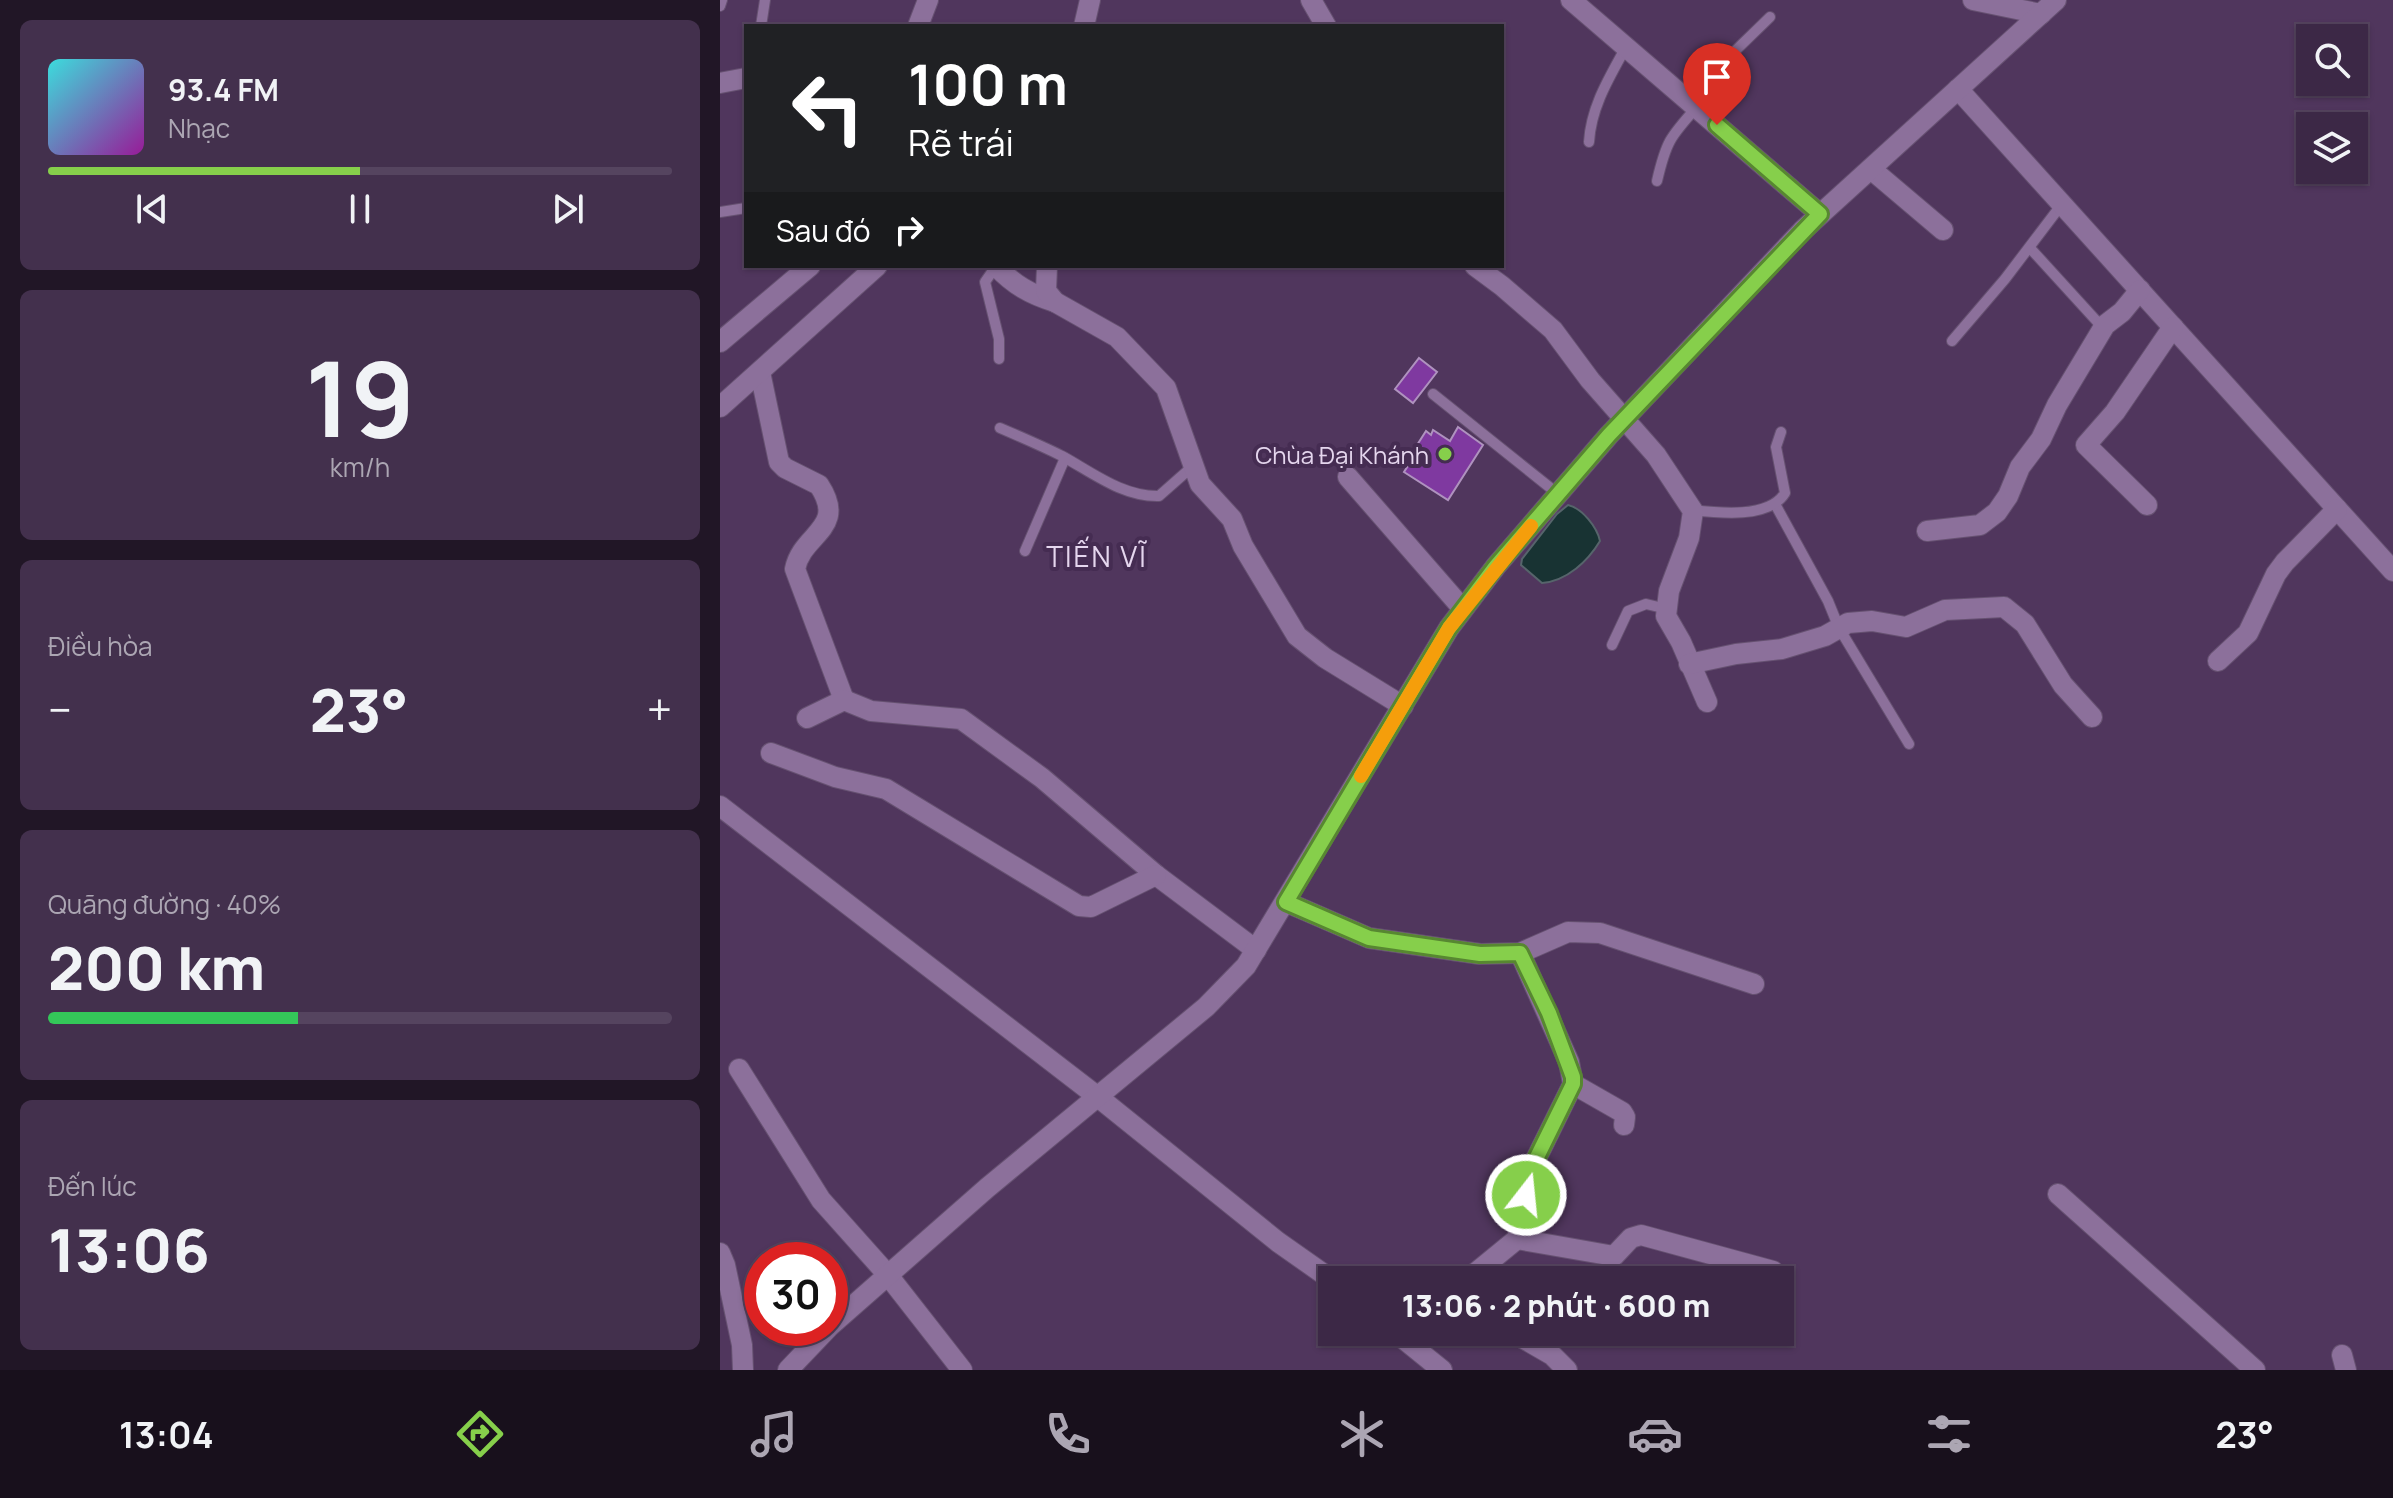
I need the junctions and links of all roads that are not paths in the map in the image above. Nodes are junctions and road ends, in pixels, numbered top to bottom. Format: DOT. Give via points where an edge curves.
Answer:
graph roads {
  1 [pos="722,0"];
  2 [pos="765,0"];
  3 [pos="928,0"];
  4 [pos="1090,0"];
  5 [pos="1311,0"];
  6 [pos="1571,0"];
  7 [pos="1973,0"];
  8 [pos="720,6"];
  9 [pos="2048,7"];
  10 [pos="1770,17"];
  11 [pos="761,24"];
  12 [pos="919,24"];
  13 [pos="1084,24"];
  14 [pos="1325,24"];
  15 [pos="1626,47"];
  16 [pos="744,78"];
  17 [pos="720,83"];
  18 [pos="1958,89"];
  19 [pos="1689,101"];
  20 [pos="1589,142"];
  21 [pos="1871,169"];
  22 [pos="1657,181"];
  23 [pos="2062,204"];
  24 [pos="744,208"];
  25 [pos="720,212"];
  26 [pos="1820,214"];
  27 [pos="1943,230"];
  28 [pos="2030,248"];
  29 [pos="808,268"];
  30 [pos="875,268"];
  31 [pos="995,268"];
  32 [pos="998,268"];
  33 [pos="1047,268"];
  34 [pos="1477,268"];
  35 [pos="2140,290"];
  36 [pos="1055,302"];
  37 [pos="2173,327"];
  38 [pos="2103,328"];
  39 [pos="1952,341"];
  40 [pos="720,342"];
  41 [pos="999,359"];
  42 [pos="760,372"];
  43 [pos="1433,394"];
  44 [pos="720,407"];
  45 [pos="1625,418"];
  46 [pos="1000,428"];
  47 [pos="1781,432"];
  48 [pos="1065,458"];
  49 [pos="1193,466"];
  50 [pos="1348,477"];
  51 [pos="1558,494"];
  52 [pos="1775,504"];
  53 [pos="2147,505"];
  54 [pos="2337,509"];
  55 [pos="1692,510"];
  56 [pos="1927,531"];
  57 [pos="1025,551"];
  58 [pos="2393,571"];
  59 [pos="1463,609"];
  60 [pos="1667,609"];
  61 [pos="1839,628"];
  62 [pos="1612,645"];
  63 [pos="2218,661"];
  64 [pos="1689,664"];
  65 [pos="844,700"];
  66 [pos="1707,702"];
  67 [pos="1403,706"];
  68 [pos="2092,717"];
  69 [pos="807,718"];
  70 [pos="1909,744"];
  71 [pos="771,753"];
  72 [pos="720,806"];
  73 [pos="1156,875"];
  74 [pos="1286,902"];
  75 [pos="1256,950"];
  76 [pos="1520,953"];
  77 [pos="1754,984"];
  78 [pos="739,1069"];
  79 [pos="1573,1084"];
  80 [pos="1098,1097"];
  81 [pos="1624,1125"];
  82 [pos="2058,1194"];
  83 [pos="1517,1239"];
  84 [pos="720,1253"];
  85 [pos="1484,1266"];
  86 [pos="1755,1266"];
  87 [pos="1318,1270"];
  88 [pos="887,1274"];
  89 [pos="848,1310"];
  90 [pos="811,1346"];
  91 [pos="1412,1346"];
  92 [pos="1536,1346"];
  93 [pos="743,1370"];
  94 [pos="788,1370"];
  95 [pos="962,1370"];
  96 [pos="1442,1370"];
  97 [pos="1567,1370"];
  98 [pos="2255,1370"];
  1 -- 8 [label="lane"];
  2 -- 11 [label="lane"];
  3 -- 12 [label="street"];
  4 -- 13 [label="street"];
  5 -- 14 [label="street"];
  6 -- 15 [label="street"];
  7 -- 9 [label="street"];
  9 -- 18 [label="street"];
  10 -- 19 [label="lane"];
  15 -- 19 [label="street"];
  15 -- 20 [label="lane" via="1601,92"];
  16 -- 17 [label="street"];
  18 -- 21 [label="street"];
  18 -- 23 [label="street"];
  19 -- 22 [label="lane" via="1664,149"];
  19 -- 26 [label="street"];
  21 -- 26 [label="street"];
  21 -- 27 [label="street"];
  23 -- 28 [label="lane"];
  23 -- 35 [label="street"];
  24 -- 25 [label="lane"];
  26 -- 45 [label="street"];
  28 -- 38 [label="lane"];
  28 -- 39 [label="lane"];
  29 -- 40 [label="street"];
  30 -- 42 [label="street"];
  31 -- 41 [label="lane" via="985,282"];
  32 -- 36 [label="street" via="1028,293"];
  33 -- 36 [label="street" via="1046,291"];
  34 -- 45 [label="street" via="1548,325"];
  35 -- 37 [label="street"];
  35 -- 38 [label="street"];
  36 -- 49 [label="street" via="1117,337 1166,388"];
  37 -- 53 [label="street" via="2086,445"];
  37 -- 54 [label="street"];
  38 -- 56 [label="street" via="1997,512 1980,525"];
  42 -- 44 [label="street"];
  42 -- 65 [label="street" via="779,462 819,485 829,509 795,569"];
  43 -- 51 [label="lane"];
  45 -- 51 [label="street"];
  45 -- 55 [label="street"];
  46 -- 48 [label="lane"];
  47 -- 52 [label="lane" via="1776,447 1785,493"];
  48 -- 49 [label="lane" via="1122,490 1144,496 1159,496"];
  48 -- 57 [label="lane"];
  49 -- 67 [label="street" via="1200,484 1232,519 1297,636"];
  50 -- 59 [label="street"];
  51 -- 59 [label="street"];
  52 -- 55 [label="lane" via="1724,514"];
  52 -- 61 [label="lane"];
  54 -- 58 [label="street"];
  54 -- 63 [label="street" via="2285,562 2248,633"];
  55 -- 60 [label="street"];
  59 -- 67 [label="street"];
  60 -- 62 [label="lane" via="1646,604 1628,611"];
  60 -- 64 [label="street"];
  61 -- 64 [label="street" via="1782,649"];
  61 -- 68 [label="street" via="1872,621 1906,627 1945,610 2004,607 2025,624 2063,685"];
  61 -- 70 [label="lane"];
  64 -- 66 [label="street"];
  65 -- 69 [label="street"];
  65 -- 73 [label="street" via="871,711 961,719 1042,778"];
  67 -- 74 [label="street"];
  71 -- 73 [label="street" via="886,789 1079,906 1091,907"];
  72 -- 80 [label="street"];
  73 -- 75 [label="street"];
  74 -- 75 [label="street"];
  74 -- 76 [label="street" via="1369,938 1480,954"];
  75 -- 80 [label="street" via="1206,1007"];
  76 -- 77 [label="street" via="1568,932 1600,933"];
  76 -- 79 [label="street" via="1569,1062"];
  78 -- 88 [label="street" via="821,1200"];
  79 -- 81 [label="street" via="1619,1110"];
  79 -- 83 [label="street" via="1537,1157"];
  80 -- 87 [label="street"];
  80 -- 88 [label="street"];
  82 -- 98 [label="street"];
  83 -- 85 [label="street"];
  83 -- 86 [label="street" via="1614,1256 1641,1235"];
  84 -- 93 [label="street"];
  88 -- 89 [label="street"];
  88 -- 95 [label="street"];
  90 -- 94 [label="street"];
  91 -- 96 [label="street"];
  92 -- 97 [label="street"];
}
